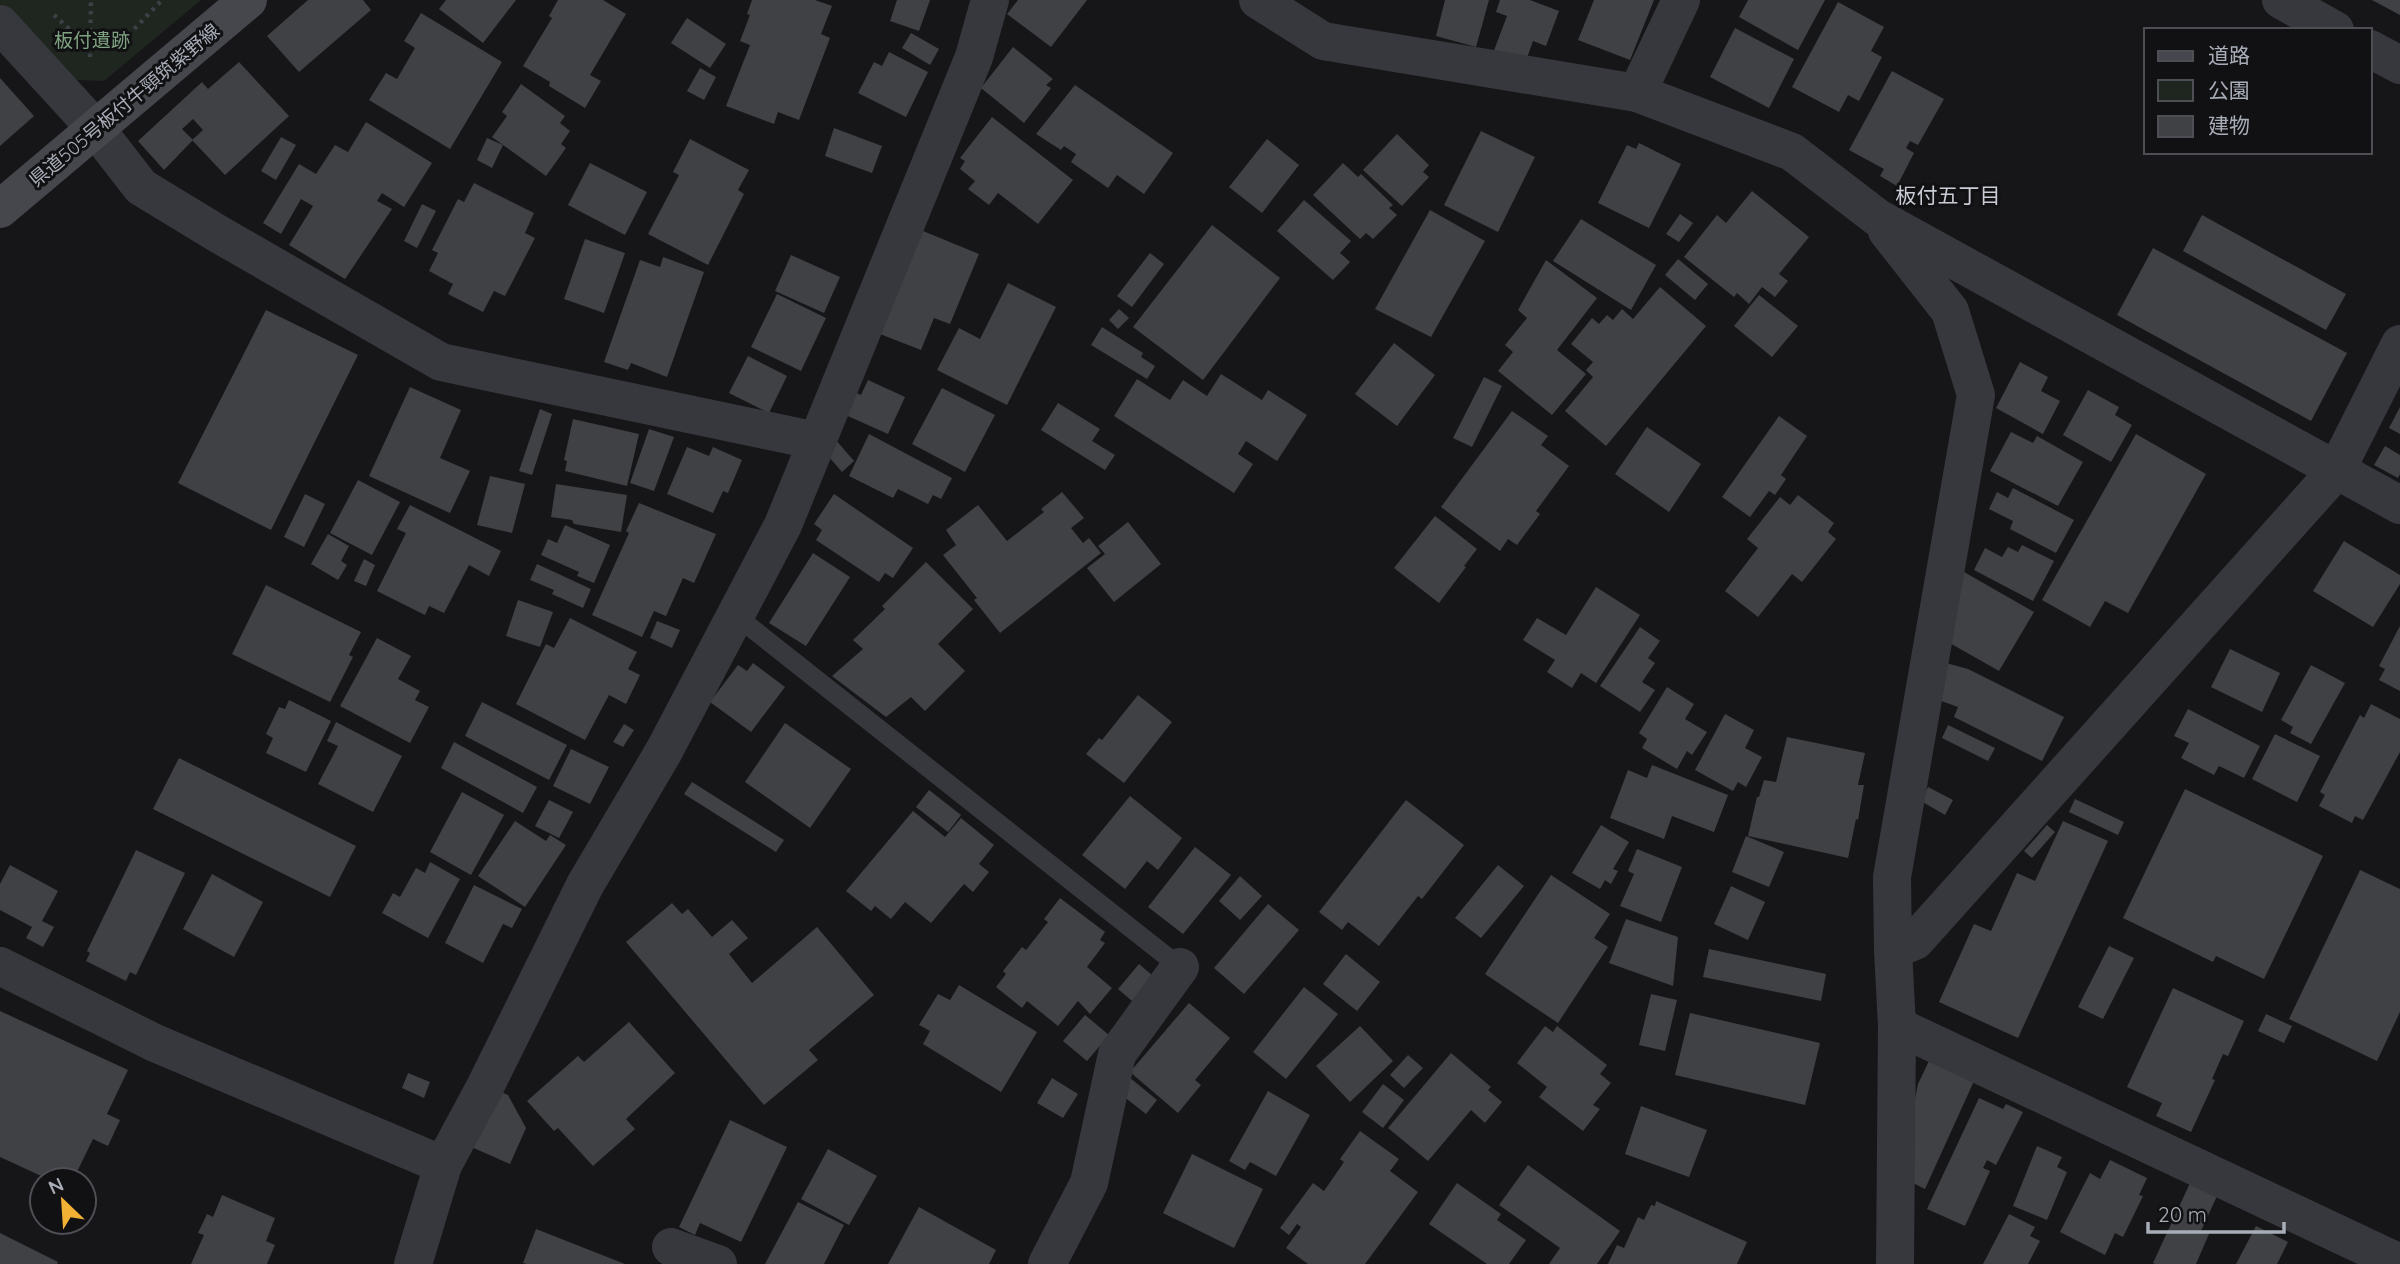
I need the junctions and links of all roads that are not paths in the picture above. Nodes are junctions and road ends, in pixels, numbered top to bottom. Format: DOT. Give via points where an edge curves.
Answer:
graph roads {
  1 [pos="248,0"];
  2 [pos="990,0"];
  3 [pos="1258,0"];
  4 [pos="1681,0"];
  5 [pos="2281,0"];
  6 [pos="0,24"];
  7 [pos="2331,28"];
  8 [pos="2372,50"];
  9 [pos="2400,65"];
  10 [pos="1637,93"];
  11 [pos="96,129"];
  12 [pos="0,209"];
  13 [pos="1878,218"];
  14 [pos="2400,344"];
  15 [pos="817,441"];
  16 [pos="2336,471"];
  17 [pos="2400,505"];
  18 [pos="735,615"];
  19 [pos="1893,950"];
  20 [pos="0,966"];
  21 [pos="1180,967"];
  22 [pos="1897,1026"];
  23 [pos="443,1165"];
  24 [pos="671,1247"];
  25 [pos="413,1264"];
  26 [pos="718,1264"];
  27 [pos="1047,1264"];
  28 [pos="1895,1264"];
  29 [pos="2400,1264"];
  1 -- 11 [label="main road, 県道505号板付牛頸筑紫野線"];
  2 -- 15 [label="street" via="974,57"];
  3 -- 10 [label="street" via="1322,41"];
  4 -- 10 [label="street"];
  5 -- 7 [label="street"];
  6 -- 11 [label="street"];
  8 -- 9 [label="street"];
  10 -- 13 [label="street" via="1792,152"];
  11 -- 12 [label="main road, 県道505号板付牛頸筑紫野線"];
  11 -- 15 [label="street" via="141,187 441,362"];
  13 -- 16 [label="street"];
  13 -- 19 [label="street" via="1950,311 1976,395 1892,877"];
  14 -- 16 [label="street"];
  15 -- 18 [label="street" via="783,525"];
  16 -- 17 [label="street"];
  16 -- 19 [label="street" via="1915,941"];
  18 -- 21 [label="lane"];
  18 -- 23 [label="street" via="664,751 585,885"];
  19 -- 22 [label="street"];
  20 -- 23 [label="street" via="155,1043"];
  21 -- 27 [label="street" via="1117,1054 1089,1183"];
  22 -- 28 [label="street"];
  22 -- 29 [label="street"];
  23 -- 25 [label="street"];
  24 -- 26 [label="street"];
}
